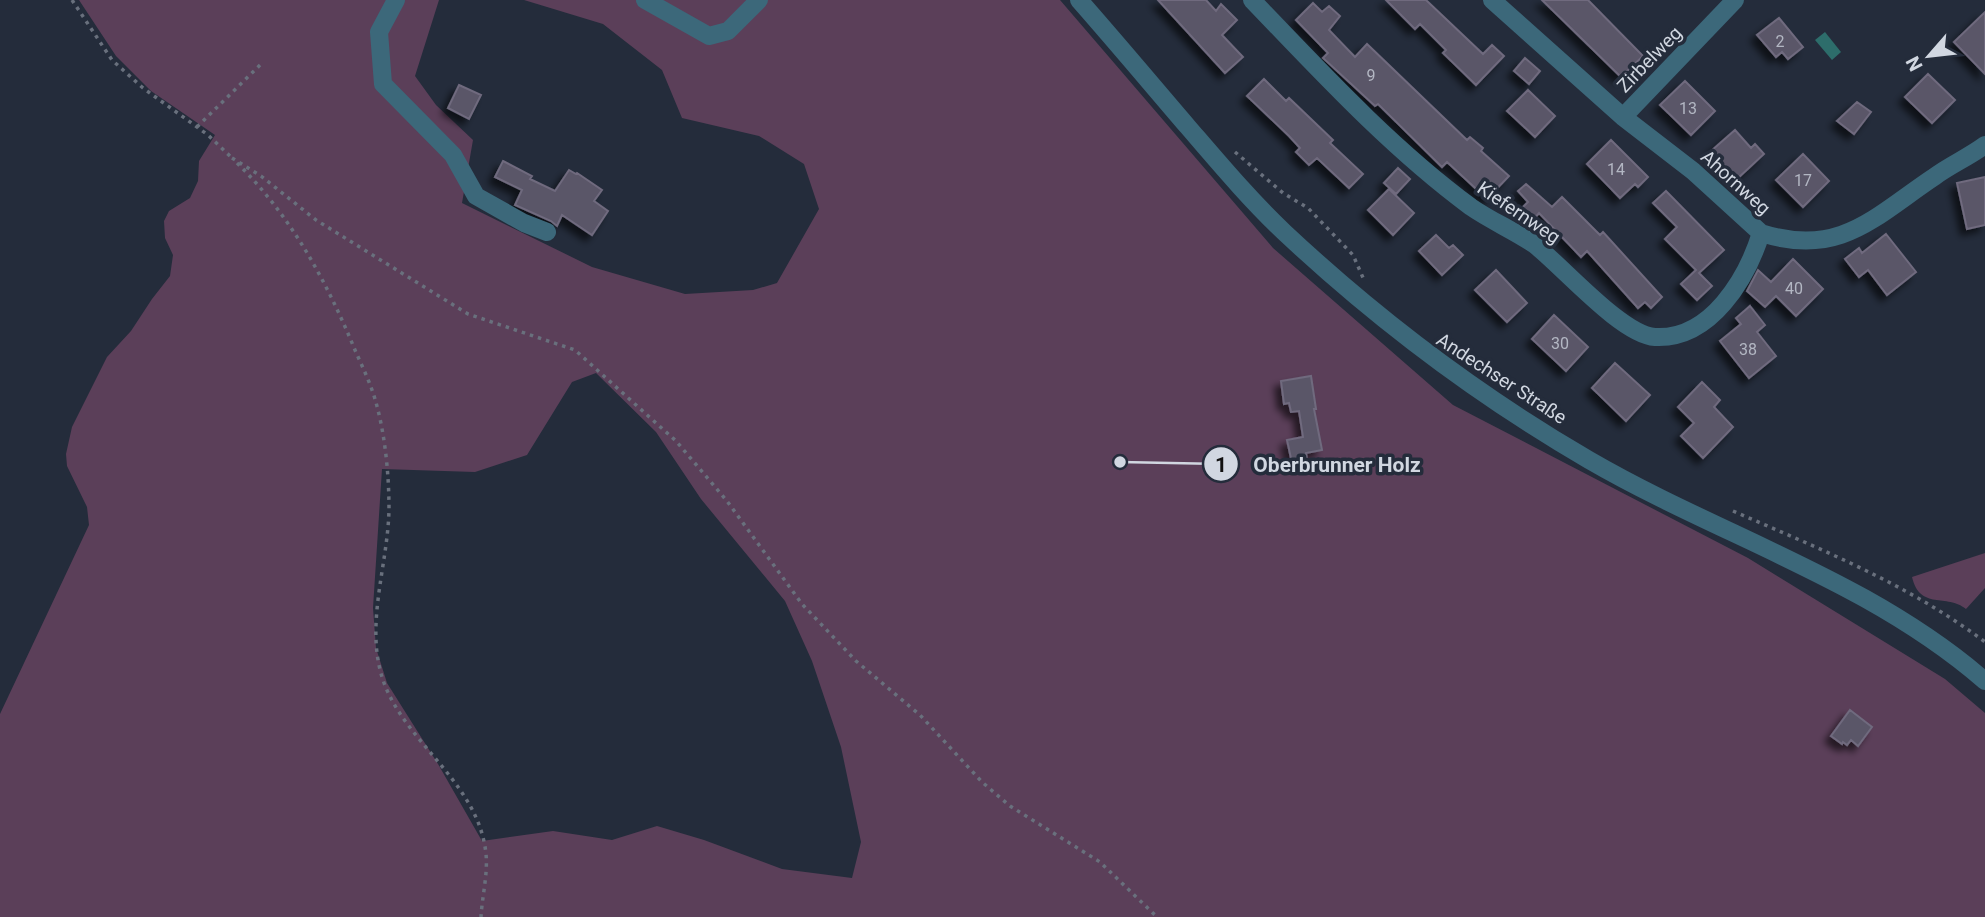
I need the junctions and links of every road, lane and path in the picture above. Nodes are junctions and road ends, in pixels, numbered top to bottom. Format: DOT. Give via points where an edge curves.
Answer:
graph roads {
  1 [pos="72,0"];
  2 [pos="396,0"];
  3 [pos="645,0"];
  4 [pos="760,0"];
  5 [pos="1079,0"];
  6 [pos="1252,0"];
  7 [pos="1492,0"];
  8 [pos="1735,0"];
  9 [pos="260,65"];
  10 [pos="1623,117"];
  11 [pos="197,127"];
  12 [pos="1985,145"];
  13 [pos="1229,146"];
  14 [pos="232,158"];
  15 [pos="547,232"];
  16 [pos="1761,233"];
  17 [pos="1366,285"];
  18 [pos="1730,510"];
  19 [pos="1985,642"];
  20 [pos="1985,681"];
  21 [pos="481,917"];
  22 [pos="1157,917"];
  1 -- 11 [label="path" via="112,60"];
  2 -- 15 [label="street" via="379,32 383,84 453,155 476,196"];
  3 -- 4 [label="street" via="709,36 728,31"];
  5 -- 20 [label="street, Andechser Straße" via="1285,233 1417,347 1608,471 1803,565 1904,621"];
  6 -- 16 [label="street, Kiefernweg" via="1385,133 1437,178 1473,208 1533,244 1607,311 1641,334 1670,335 1712,315 1743,274"];
  7 -- 10 [label="street, Ahornweg"];
  8 -- 10 [label="street, Zirbelweg"];
  9 -- 11 [label="path"];
  10 -- 16 [label="street, Ahornweg" via="1693,171"];
  11 -- 14 [label="path"];
  12 -- 16 [label="street, Ahornweg" via="1848,233 1813,241"];
  13 -- 17 [label="path" via="1283,193 1308,208 1353,255"];
  14 -- 21 [label="path" via="285,216 317,267 375,399 389,510 376,622 377,653 386,688 460,788 481,828 486,856"];
  14 -- 22 [label="path" via="316,220 468,314 575,350 676,441 727,501 802,604 856,661 920,715 1010,806 1100,862"];
  18 -- 19 [label="path" via="1911,592"];
}
